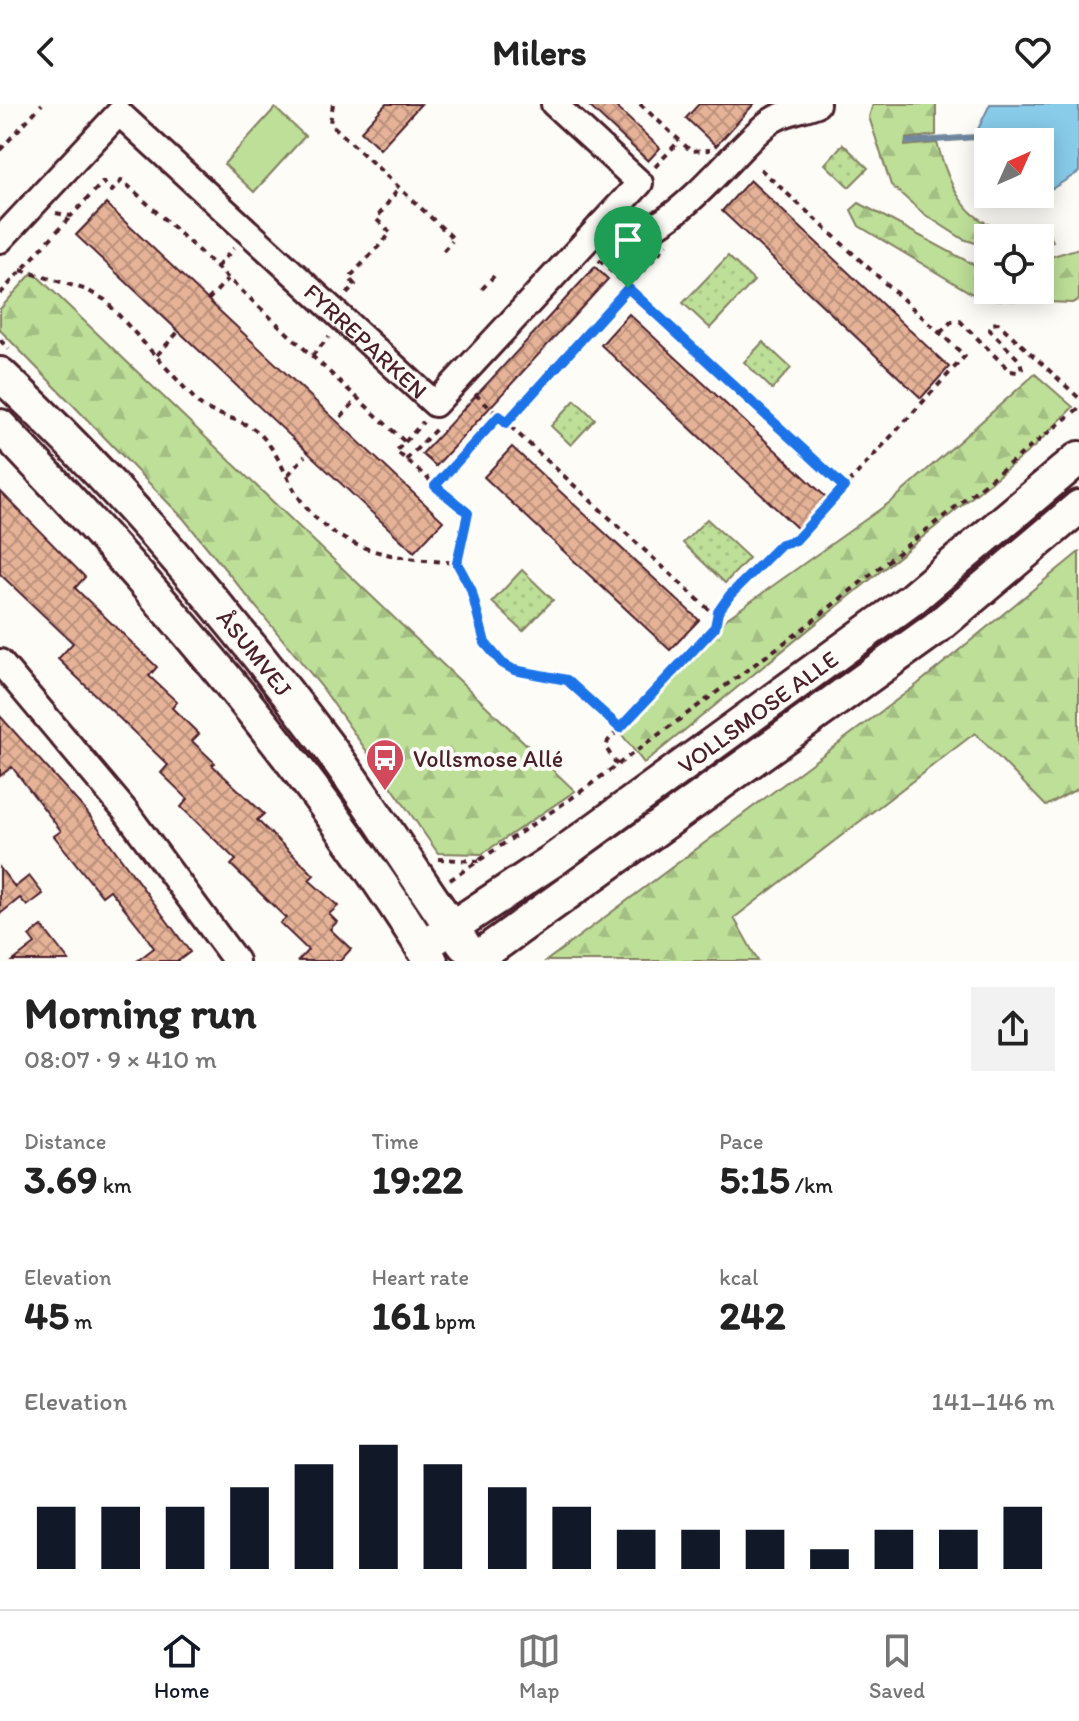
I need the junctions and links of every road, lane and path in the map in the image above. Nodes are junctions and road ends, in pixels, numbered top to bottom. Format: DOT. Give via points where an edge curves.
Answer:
graph roads {
  1 [pos="42,104"];
  2 [pos="333,104"];
  3 [pos="554,104"];
  4 [pos="640,104"];
  5 [pos="817,104"];
  6 [pos="123,108"];
  7 [pos="679,140"];
  8 [pos="739,149"];
  9 [pos="0,150"];
  10 [pos="691,151"];
  11 [pos="656,166"];
  12 [pos="399,188"];
  13 [pos="30,208"];
  14 [pos="71,216"];
  15 [pos="601,225"];
  16 [pos="676,235"];
  17 [pos="0,240"];
  18 [pos="234,248"];
  19 [pos="443,251"];
  20 [pos="599,261"];
  21 [pos="217,267"];
  22 [pos="21,270"];
  23 [pos="494,276"];
  24 [pos="228,279"];
  25 [pos="628,288"];
  26 [pos="482,289"];
  27 [pos="0,294"];
  28 [pos="208,300"];
  29 [pos="332,309"];
  30 [pos="179,331"];
  31 [pos="940,333"];
  32 [pos="330,336"];
  33 [pos="157,355"];
  34 [pos="312,356"];
  35 [pos="0,374"];
  36 [pos="472,391"];
  37 [pos="358,398"];
  38 [pos="1079,398"];
  39 [pos="1079,408"];
  40 [pos="432,414"];
  41 [pos="499,416"];
  42 [pos="341,417"];
  43 [pos="422,423"];
  44 [pos="506,423"];
  45 [pos="0,426"];
  46 [pos="405,442"];
  47 [pos="305,456"];
  48 [pos="1079,458"];
  49 [pos="406,460"];
  50 [pos="288,475"];
  51 [pos="435,486"];
  52 [pos="844,487"];
  53 [pos="1079,507"];
  54 [pos="457,563"];
  55 [pos="717,617"];
  56 [pos="0,662"];
  57 [pos="620,728"];
  58 [pos="617,765"];
  59 [pos="438,859"];
  60 [pos="479,861"];
  61 [pos="426,890"];
  62 [pos="451,927"];
  63 [pos="419,956"];
  64 [pos="236,961"];
  65 [pos="474,961"];
  1 -- 9 [label="path"];
  2 -- 12 [label="path" via="330,123"];
  3 -- 15 [label="street, FYRREPARKEN" via="640,183"];
  4 -- 7 [label="path"];
  5 -- 8 [label="street" via="771,121"];
  6 -- 13 [label="street, FYRREPARKEN"];
  6 -- 29 [label="street, FYRREPARKEN"];
  7 -- 10 [label="path"];
  7 -- 11 [label="path"];
  8 -- 15 [label="street" via="660,224 630,235 609,232"];
  8 -- 31 [label="path"];
  12 -- 19 [label="path" via="453,240"];
  12 -- 29 [label="path" via="376,219 391,233 349,278 355,285"];
  13 -- 14 [label="path"];
  13 -- 17 [label="street, FYRREPARKEN"];
  14 -- 21 [label="path" via="103,182 112,191 122,180"];
  14 -- 22 [label="path"];
  15 -- 29 [label="street, FYRREPARKEN" via="435,404"];
  16 -- 25 [label="path"];
  18 -- 21 [label="path"];
  20 -- 25 [label="path"];
  21 -- 24 [label="path"];
  22 -- 27 [label="path"];
  22 -- 33 [label="path" via="105,300"];
  23 -- 26 [label="path"];
  24 -- 28 [label="path"];
  24 -- 34 [label="path"];
  25 -- 44 [label="path"];
  25 -- 52 [label="path"];
  30 -- 33 [label="path"];
  31 -- 38 [label="path" via="960,321 1017,372 1022,369 1020,361 990,330 998,323"];
  31 -- 52 [label="path" via="965,356"];
  32 -- 34 [label="path"];
  33 -- 50 [label="path" via="200,405 257,431"];
  34 -- 37 [label="path"];
  35 -- 61 [label="street, ÅSUMVEJ" via="121,499 232,625 330,750"];
  36 -- 41 [label="path"];
  37 -- 42 [label="path"];
  37 -- 46 [label="path"];
  39 -- 58 [label="path" via="799,632"];
  40 -- 49 [label="path" via="442,423"];
  41 -- 44 [label="path"];
  41 -- 51 [label="path"];
  43 -- 46 [label="path"];
  44 -- 55 [label="path"];
  45 -- 63 [label="street, ÅSUMVEJ" via="203,649 294,763"];
  46 -- 49 [label="path" via="396,451"];
  47 -- 50 [label="path"];
  48 -- 62 [label="street, VOLLSMOSE ALLE" via="912,599 552,861"];
  49 -- 51 [label="path"];
  50 -- 54 [label="path" via="315,518 343,540 373,552"];
  51 -- 54 [label="path" via="468,513"];
  52 -- 55 [label="path" via="796,540 781,544 730,595"];
  53 -- 65 [label="street, VOLLSMOSE ALLE" via="936,628"];
  54 -- 57 [label="path" via="471,589 485,643 502,663 567,680"];
  55 -- 57 [label="path" via="715,627"];
  56 -- 64 [label="street" via="126,812"];
  57 -- 58 [label="path" via="606,748"];
  58 -- 60 [label="path"];
  59 -- 60 [label="path"];
  60 -- 61 [label="path"];
  61 -- 62 [label="street, ÅSUMVEJ"];
  62 -- 63 [label="street, VOLLSMOSE ALLE"];
  62 -- 65 [label="street, ÅSUMVEJ"];
}
